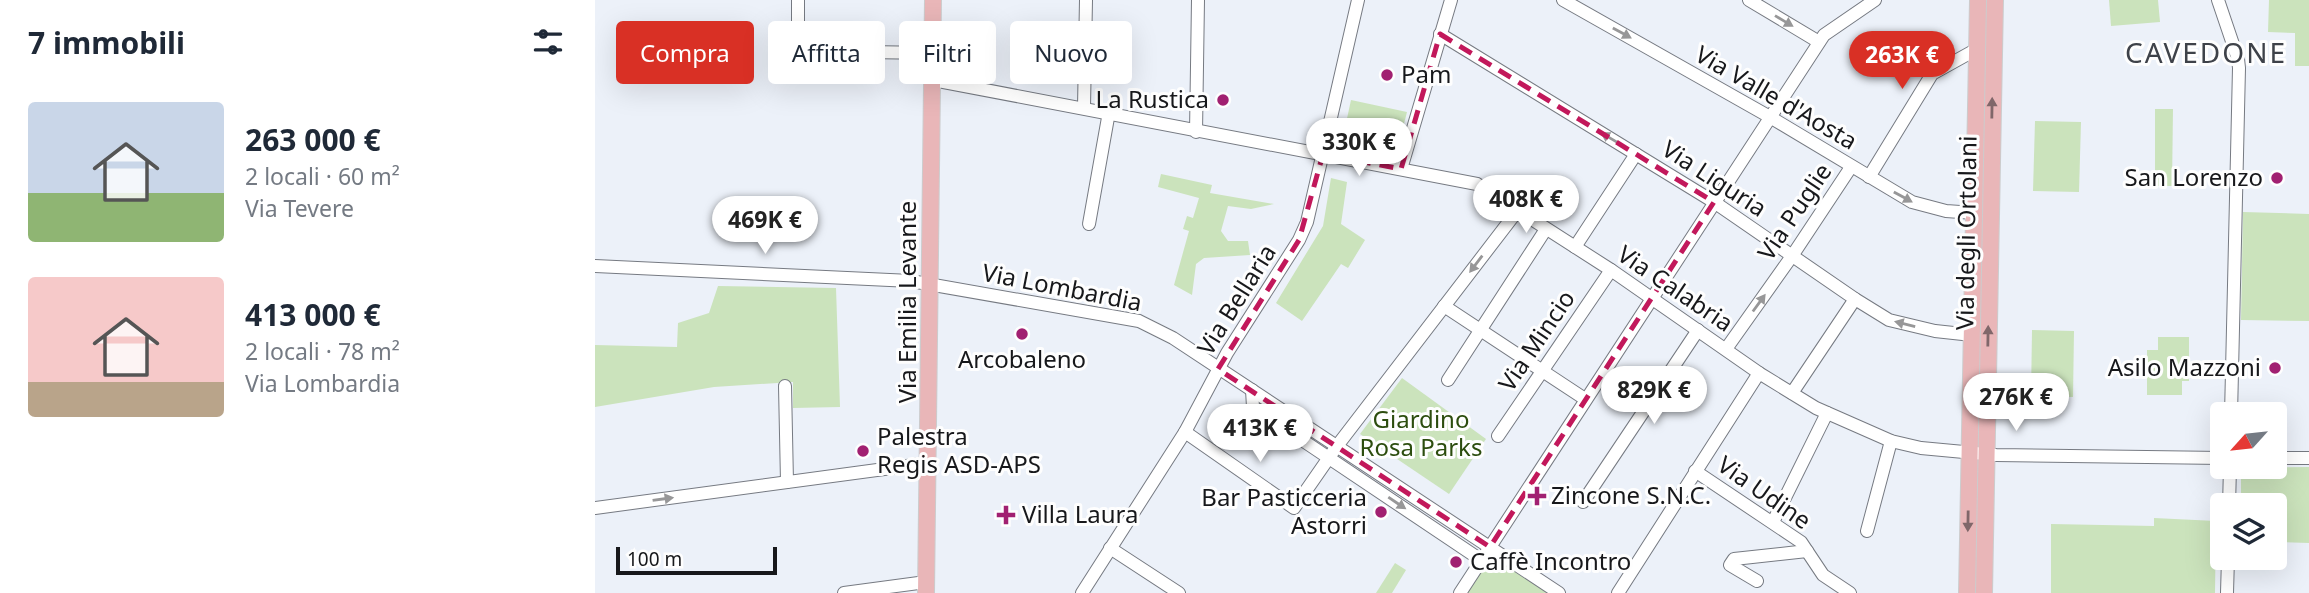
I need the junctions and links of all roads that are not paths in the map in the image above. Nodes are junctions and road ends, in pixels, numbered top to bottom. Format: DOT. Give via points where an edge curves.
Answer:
graph roads {
  1 [pos="798,0"];
  2 [pos="933,0"];
  3 [pos="1086,0"];
  4 [pos="1198,0"];
  5 [pos="1358,0"];
  6 [pos="1451,0"];
  7 [pos="1563,0"];
  8 [pos="1749,0"];
  9 [pos="1854,0"];
  10 [pos="1875,0"];
  11 [pos="1978,0"];
  12 [pos="1995,0"];
  13 [pos="2218,0"];
  14 [pos="1854,14"];
  15 [pos="933,21"];
  16 [pos="1440,34"];
  17 [pos="1819,42"];
  18 [pos="1977,49"];
  19 [pos="899,52"];
  20 [pos="933,84"];
  21 [pos="955,84"];
  22 [pos="1084,107"];
  23 [pos="1109,113"];
  24 [pos="1770,117"];
  25 [pos="1196,132"];
  26 [pos="1636,153"];
  27 [pos="1323,154"];
  28 [pos="1851,167"];
  29 [pos="1401,169"];
  30 [pos="1869,177"];
  31 [pos="1714,202"];
  32 [pos="1518,210"];
  33 [pos="1974,213"];
  34 [pos="1089,224"];
  35 [pos="1546,229"];
  36 [pos="1575,247"];
  37 [pos="1792,256"];
  38 [pos="595,266"];
  39 [pos="1611,270"];
  40 [pos="930,285"];
  41 [pos="1653,299"];
  42 [pos="1855,299"];
  43 [pos="1444,306"];
  44 [pos="1479,330"];
  45 [pos="1698,330"];
  46 [pos="1972,335"];
  47 [pos="1726,349"];
  48 [pos="1219,369"];
  49 [pos="1542,371"];
  50 [pos="1759,373"];
  51 [pos="1448,380"];
  52 [pos="785,386"];
  53 [pos="1252,390"];
  54 [pos="1792,393"];
  55 [pos="1585,399"];
  56 [pos="2231,402"];
  57 [pos="1827,413"];
  58 [pos="1185,432"];
  59 [pos="1498,436"];
  60 [pos="1891,440"];
  61 [pos="1337,446"];
  62 [pos="1970,452"];
  63 [pos="1988,453"];
  64 [pos="1329,458"];
  65 [pos="2210,458"];
  66 [pos="2287,458"];
  67 [pos="2309,458"];
  68 [pos="929,463"];
  69 [pos="1695,471"];
  70 [pos="787,482"];
  71 [pos="1583,502"];
  72 [pos="595,508"];
  73 [pos="1773,522"];
  74 [pos="1867,531"];
  75 [pos="1490,547"];
  76 [pos="1110,548"];
  77 [pos="1807,551"];
  78 [pos="1481,560"];
  79 [pos="2228,570"];
  80 [pos="1757,582"];
  81 [pos="926,587"];
  82 [pos="1086,592"];
  83 [pos="844,593"];
  84 [pos="1179,593"];
  85 [pos="1460,593"];
  86 [pos="1559,593"];
  87 [pos="1618,593"];
  88 [pos="1850,593"];
  89 [pos="1967,593"];
  90 [pos="1984,593"];
  91 [pos="2227,593"];
  1 -- 19 [label="street" via="799,51"];
  2 -- 15 [label="main road, Via Emilia Levante"];
  3 -- 22 [label="street"];
  4 -- 25 [label="street"];
  5 -- 27 [label="street, Via Bellaria"];
  6 -- 16 [label="street"];
  7 -- 24 [label="street, Via Valle d'Aosta, one-way"];
  8 -- 17 [label="street, one-way"];
  9 -- 14 [label="street"];
  10 -- 14 [label="street"];
  11 -- 18 [label="main road, Via degli Ortolani"];
  63 -- 12 [label="main road, Via degli Ortolani, one-way"];
  13 -- 56 [label="street" via="2239,68"];
  14 -- 17 [label="street"];
  26 -- 16 [label="street, Via Liguria, one-way"];
  16 -- 29 [label="street"];
  17 -- 24 [label="street"];
  18 -- 30 [label="street" via="1932,74"];
  18 -- 33 [label="main road, Via degli Ortolani"];
  20 -- 40 [label="main road, Via Emilia Levante"];
  21 -- 22 [label="street, Via Calabria"];
  22 -- 23 [label="street, Via Calabria"];
  23 -- 25 [label="street, Via Calabria"];
  23 -- 34 [label="street"];
  24 -- 28 [label="street, Via Valle d'Aosta"];
  24 -- 31 [label="street"];
  25 -- 27 [label="street, Via Calabria"];
  26 -- 31 [label="street, Via Liguria"];
  26 -- 36 [label="street"];
  27 -- 29 [label="street, Via Calabria"];
  27 -- 48 [label="street, Via Bellaria" via="1299,240"];
  28 -- 30 [label="street, Via Valle d'Aosta"];
  28 -- 37 [label="street, Via Puglie"];
  29 -- 32 [label="street, Via Calabria" via="1477,184"];
  30 -- 33 [label="street, Via Valle d'Aosta, one-way" via="1912,202"];
  31 -- 37 [label="street, Via Liguria"];
  31 -- 41 [label="street"];
  32 -- 35 [label="street, Via Calabria"];
  32 -- 43 [label="street, one-way"];
  33 -- 46 [label="main road, Via degli Ortolani"];
  35 -- 36 [label="street, Via Calabria"];
  35 -- 44 [label="street"];
  36 -- 39 [label="street, Via Calabria"];
  37 -- 42 [label="street, Via Liguria"];
  47 -- 37 [label="street, Via Puglie, one-way"];
  38 -- 40 [label="street, Via Lombardia"];
  39 -- 41 [label="street, Via Calabria"];
  39 -- 49 [label="street, Via Mincio"];
  40 -- 48 [label="street, Via Lombardia" via="1139,321"];
  40 -- 68 [label="main road, Via Emilia Levante"];
  41 -- 45 [label="street, Via Calabria"];
  41 -- 55 [label="street"];
  46 -- 42 [label="street, Via Liguria, one-way" via="1889,320"];
  42 -- 54 [label="street"];
  43 -- 44 [label="street"];
  43 -- 61 [label="street"];
  44 -- 49 [label="street"];
  44 -- 51 [label="street"];
  45 -- 47 [label="street, Via Calabria"];
  45 -- 71 [label="street"];
  46 -- 62 [label="main road, Via degli Ortolani"];
  47 -- 50 [label="street, Via Calabria"];
  48 -- 53 [label="street, Via Lombardia"];
  48 -- 58 [label="street, Via Bellaria"];
  49 -- 55 [label="street"];
  49 -- 59 [label="street, Via Mincio"];
  50 -- 54 [label="street, Via Calabria"];
  50 -- 69 [label="street"];
  52 -- 70 [label="street"];
  53 -- 61 [label="street, Via Lombardia"];
  53 -- 64 [label="street, Via Lombardia" via="1253,407"];
  54 -- 57 [label="street, Via Calabria"];
  55 -- 75 [label="street"];
  57 -- 60 [label="street, Via Calabria"];
  57 -- 73 [label="street"];
  58 -- 64 [label="street" via="1294,508"];
  58 -- 76 [label="street, Via Bellaria"];
  60 -- 62 [label="street, Via Calabria" via="1921,449"];
  60 -- 74 [label="street"];
  61 -- 64 [label="street"];
  61 -- 75 [label="street, Via Lombardia"];
  62 -- 63 [label="street, Via Calabria"];
  62 -- 89 [label="main road, Via degli Ortolani, one-way"];
  63 -- 65 [label="street, Via Calabria"];
  63 -- 90 [label="main road, Via degli Ortolani"];
  64 -- 78 [label="street, Via Lombardia, one-way"];
  66 -- 67 [label="street"];
  68 -- 70 [label="street"];
  68 -- 81 [label="main road, Via Emilia Levante"];
  69 -- 73 [label="street, Via Udine"];
  69 -- 87 [label="street"];
  72 -- 70 [label="street, one-way"];
  73 -- 77 [label="street, Via Udine"];
  75 -- 78 [label="street"];
  75 -- 86 [label="street, Via Lombardia"];
  76 -- 82 [label="street, Via Bellaria"];
  76 -- 84 [label="street"];
  77 -- 80 [label="street, Via Udine" via="1734,559 1730,565"];
  77 -- 88 [label="street, Via Udine" via="1823,575"];
  78 -- 85 [label="street"];
  79 -- 91 [label="street"];
  81 -- 83 [label="street"];
}
